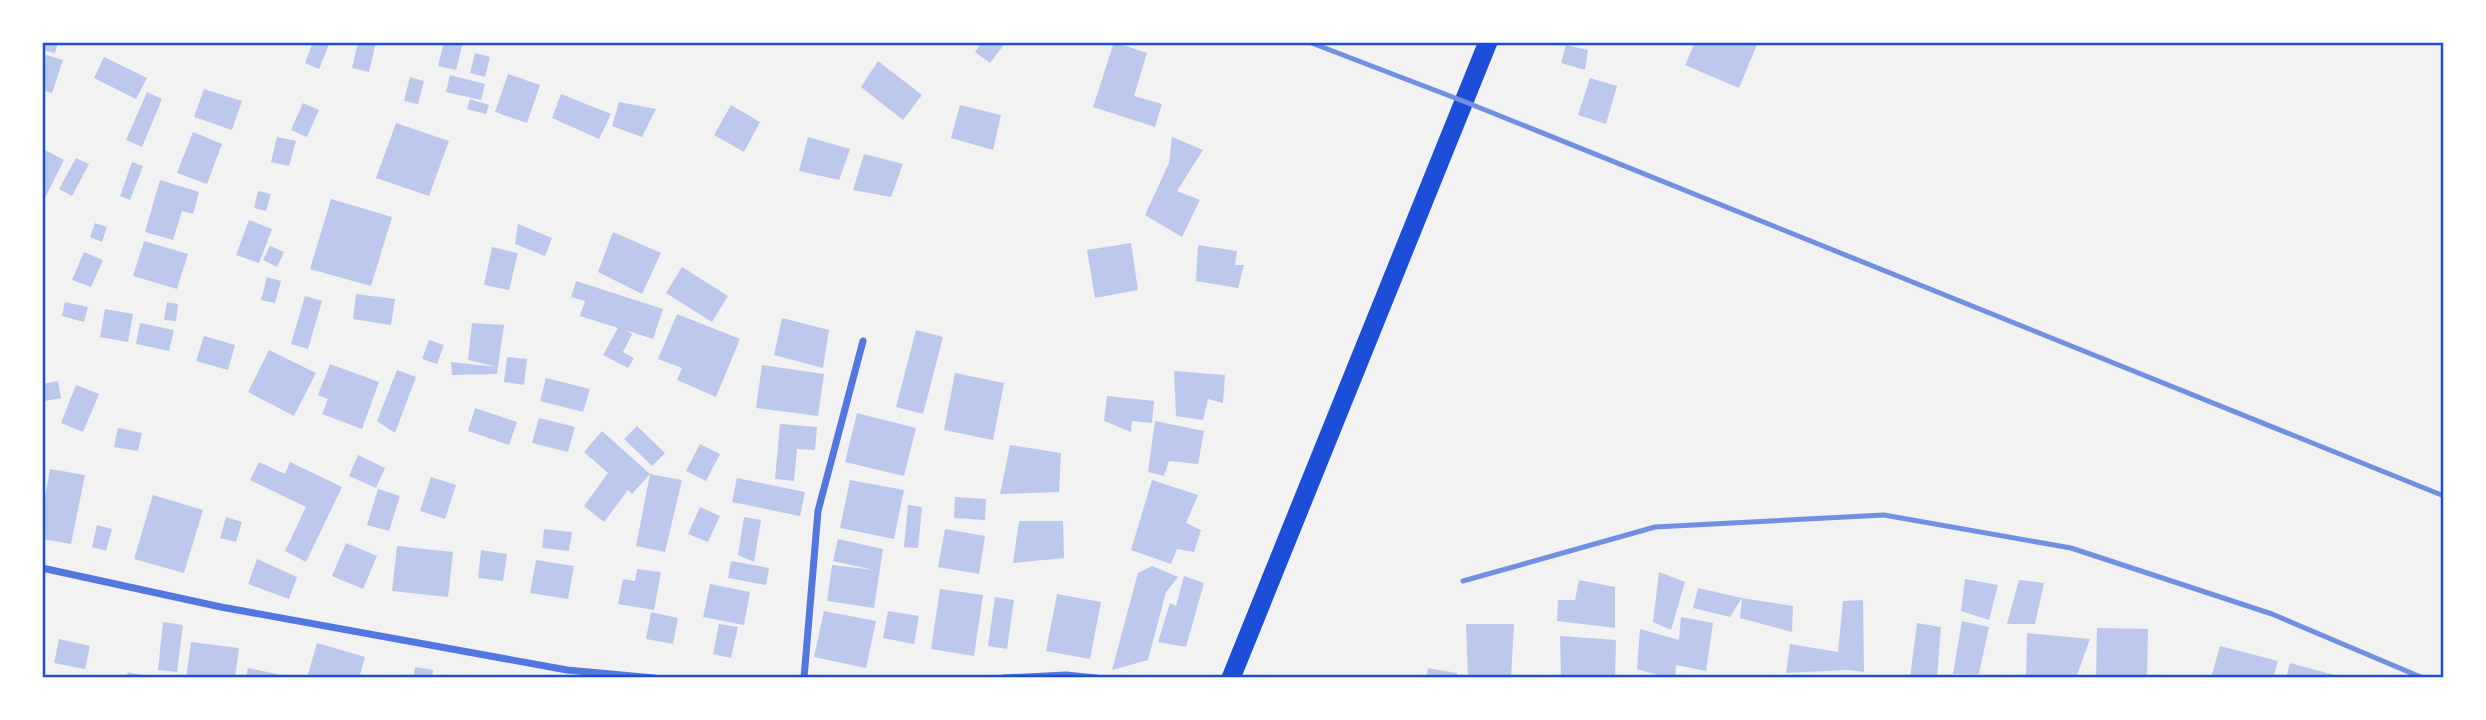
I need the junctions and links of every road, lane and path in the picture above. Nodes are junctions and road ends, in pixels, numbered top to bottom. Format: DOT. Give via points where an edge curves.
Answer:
graph roads {
  1 [pos="1488,42"];
  2 [pos="863,341"];
  3 [pos="42,568"];
  4 [pos="654,678"];
  5 [pos="804,678"];
  6 [pos="1003,678"];
  7 [pos="1096,678"];
  8 [pos="1231,678"];
  1 -- 8 [label="highway"];
  2 -- 5 [label="street" via="818,511"];
  3 -- 4 [label="street" via="221,607 567,670"];
  6 -- 7 [label="street"];
}
